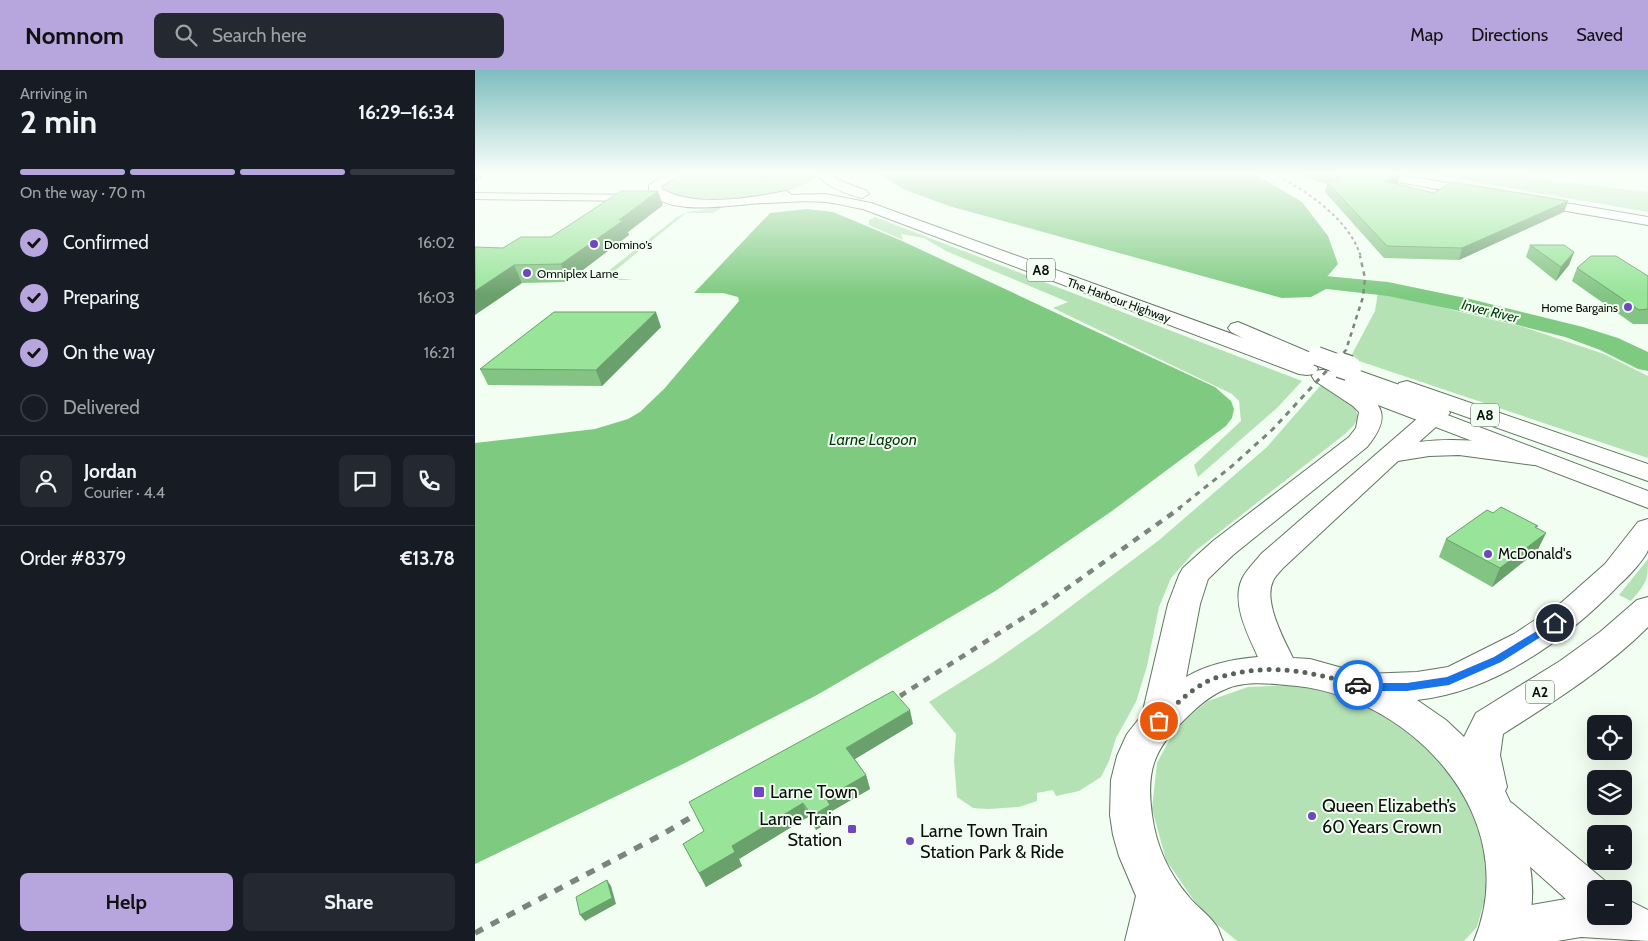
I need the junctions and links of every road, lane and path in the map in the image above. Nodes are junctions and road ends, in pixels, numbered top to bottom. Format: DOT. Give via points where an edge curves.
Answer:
graph roads {
  1 [pos="888,214"];
  2 [pos="916,214"];
  3 [pos="1604,214"];
  4 [pos="1648,221"];
  5 [pos="1325,367"];
  6 [pos="1435,418"];
  7 [pos="1391,454"];
  8 [pos="1534,457"];
  9 [pos="1648,473"];
  10 [pos="1648,500"];
  11 [pos="1648,528"];
  12 [pos="1648,608"];
  13 [pos="1281,669"];
  14 [pos="1366,687"];
  15 [pos="1159,721"];
  16 [pos="1492,804"];
  17 [pos="1587,890"];
  18 [pos="1159,894"];
  19 [pos="1587,917"];
  20 [pos="1501,937"];
  21 [pos="1149,941"];
  22 [pos="1199,941"];
  1 -- 5 [label="main road, The Harbour Highway / A8"];
  2 -- 5 [label="main road, A8" via="1238,328"];
  3 -- 4 [label="main road"];
  5 -- 6 [label="main road, A8"];
  5 -- 9 [label="main road, A8"];
  5 -- 15 [label="main road" via="1371,411 1367,432 1194,575 1184,604"];
  6 -- 7 [label="main road"];
  6 -- 8 [label="main road, A8"];
  7 -- 8 [label="main road" via="1455,447"];
  7 -- 13 [label="main road" via="1272,561 1257,580 1254,600 1265,635"];
  8 -- 10 [label="main road, A8"];
  11 -- 14 [label="main road, A2" via="1640,542 1582,603 1516,649 1449,681 1407,687"];
  12 -- 16 [label="main road, A2" via="1568,675 1489,724 1479,752"];
  13 -- 14 [label="main road, A2" via="1313,673"];
  13 -- 15 [label="main road, A2" via="1244,671 1210,680"];
  14 -- 16 [label="main road, A2" via="1427,725 1462,758"];
  15 -- 18 [label="main road, A2" via="1139,745 1130,778 1129,816 1139,854"];
  16 -- 17 [label="street" via="1557,868"];
  16 -- 20 [label="main road, A2" via="1510,865 1508,906"];
  18 -- 21 [label="main road"];
  18 -- 22 [label="main road, A2"];
  19 -- 20 [label="street"];
}
